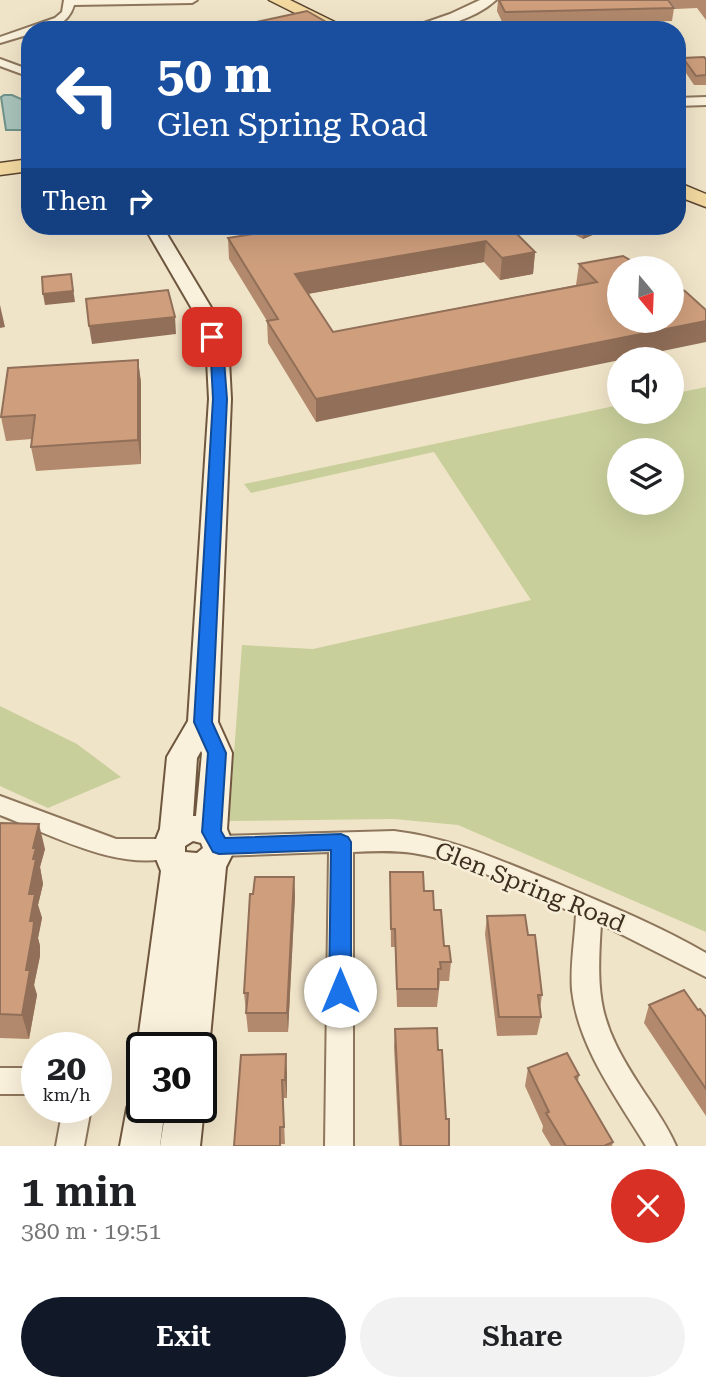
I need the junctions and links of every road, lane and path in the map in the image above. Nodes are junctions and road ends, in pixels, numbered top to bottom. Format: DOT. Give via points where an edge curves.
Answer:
graph roads {
  1 [pos="192,0"];
  2 [pos="277,0"];
  3 [pos="299,0"];
  4 [pos="490,0"];
  5 [pos="70,1"];
  6 [pos="55,21"];
  7 [pos="323,21"];
  8 [pos="344,21"];
  9 [pos="441,21"];
  10 [pos="21,33"];
  11 [pos="0,40"];
  12 [pos="0,62"];
  13 [pos="21,70"];
  14 [pos="0,72"];
  15 [pos="21,80"];
  16 [pos="686,102"];
  17 [pos="706,102"];
  18 [pos="706,113"];
  19 [pos="686,114"];
  20 [pos="21,154"];
  21 [pos="0,155"];
  22 [pos="21,158"];
  23 [pos="0,169"];
  24 [pos="686,192"];
  25 [pos="706,201"];
  26 [pos="158,235"];
  27 [pos="0,805"];
  28 [pos="341,842"];
  29 [pos="194,848"];
  30 [pos="589,908"];
  31 [pos="706,966"];
  32 [pos="158,1032"];
  33 [pos="191,1032"];
  34 [pos="0,1081"];
  35 [pos="21,1081"];
  36 [pos="74,1123"];
  37 [pos="144,1123"];
  38 [pos="183,1123"];
  39 [pos="70,1146"];
  40 [pos="140,1146"];
  41 [pos="180,1146"];
  42 [pos="339,1146"];
  43 [pos="662,1146"];
  1 -- 5 [label="street"];
  2 -- 7 [label="main road"];
  3 -- 8 [label="main road"];
  4 -- 9 [label="street"];
  5 -- 6 [label="street" via="63,18"];
  10 -- 11 [label="street"];
  12 -- 13 [label="street"];
  14 -- 15 [label="street"];
  16 -- 17 [label="street"];
  18 -- 19 [label="street"];
  20 -- 21 [label="main road"];
  22 -- 23 [label="main road"];
  24 -- 25 [label="main road"];
  26 -- 29 [label="main road" via="205,314 218,360 220,399 203,722 182,757"];
  27 -- 29 [label="street, Glen Spring Road" via="115,849"];
  28 -- 29 [label="street, Glen Spring Road"];
  28 -- 30 [label="street, Glen Spring Road" via="422,843"];
  28 -- 42 [label="street"];
  29 -- 32 [label="main road"];
  29 -- 33 [label="main road"];
  30 -- 31 [label="street, Glen Spring Road"];
  30 -- 43 [label="street" via="585,989 590,1017 601,1044"];
  34 -- 35 [label="street"];
  36 -- 39 [label="street"];
  37 -- 40 [label="main road"];
  38 -- 41 [label="main road"];
}
